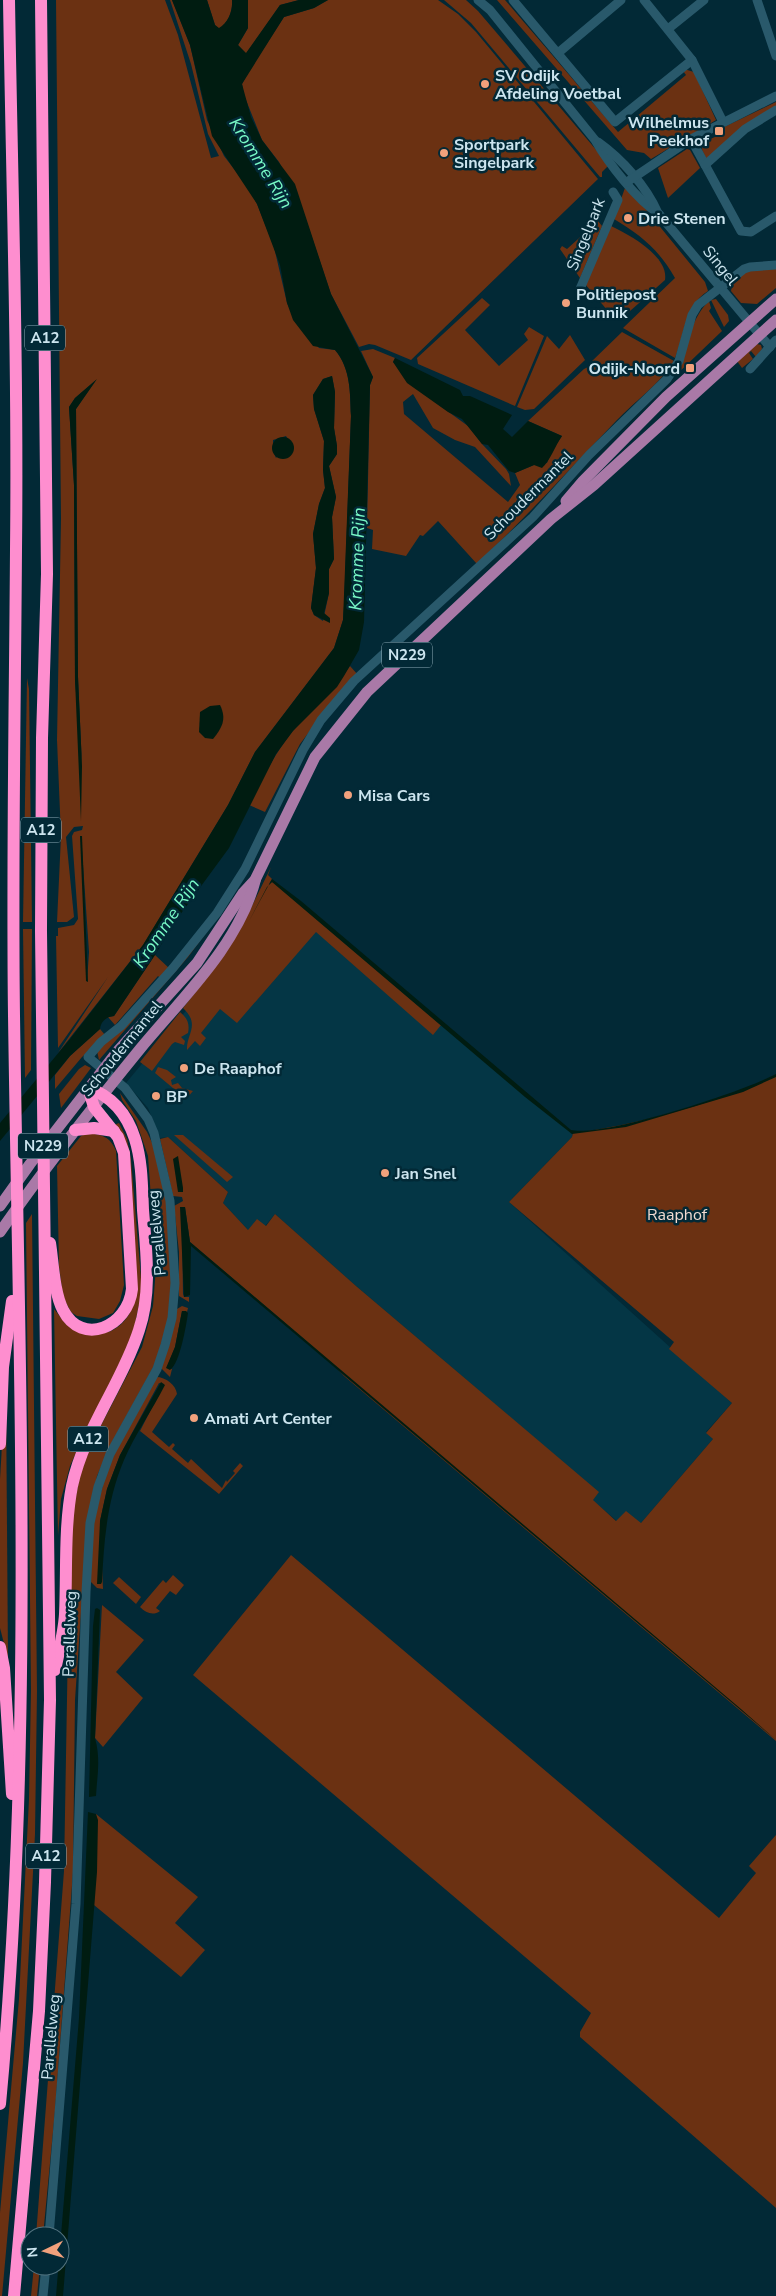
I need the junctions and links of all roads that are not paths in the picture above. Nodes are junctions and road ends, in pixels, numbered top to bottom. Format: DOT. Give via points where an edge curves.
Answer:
graph roads {
  1 [pos="9,0"];
  2 [pos="41,0"];
  3 [pos="478,0"];
  4 [pos="513,0"];
  5 [pos="621,0"];
  6 [pos="644,0"];
  7 [pos="704,0"];
  8 [pos="757,0"];
  9 [pos="668,29"];
  10 [pos="558,53"];
  11 [pos="776,56"];
  12 [pos="692,60"];
  13 [pos="776,96"];
  14 [pos="776,110"];
  15 [pos="723,122"];
  16 [pos="691,139"];
  17 [pos="705,165"];
  18 [pos="630,180"];
  19 [pos="613,192"];
  20 [pos="776,216"];
  21 [pos="776,265"];
  22 [pos="720,286"];
  23 [pos="580,289"];
  24 [pos="776,299"];
  25 [pos="776,320"];
  26 [pos="748,322"];
  27 [pos="759,335"];
  28 [pos="773,344"];
  29 [pos="750,369"];
  30 [pos="551,520"];
  31 [pos="297,760"];
  32 [pos="309,766"];
  33 [pos="256,878"];
  34 [pos="103,1070"];
  35 [pos="116,1080"];
  36 [pos="88,1088"];
  37 [pos="104,1094"];
  38 [pos="94,1107"];
  39 [pos="75,1130"];
  40 [pos="114,1131"];
  41 [pos="43,1201"];
  42 [pos="0,1206"];
  43 [pos="0,1232"];
  44 [pos="18,1256"];
  45 [pos="0,1444"];
  46 [pos="0,1647"];
  47 [pos="50,1700"];
  48 [pos="18,1854"];
  49 [pos="0,2104"];
  50 [pos="50,2226"];
  51 [pos="45,2276"];
  52 [pos="14,2296"];
  53 [pos="43,2296"];
  1 -- 44 [label="highway, A12" via="16,549 12,746"];
  2 -- 41 [label="highway, A12" via="47,574 42,738"];
  3 -- 18 [label="street, Singel" via="490,10 596,140 603,153"];
  4 -- 10 [label="street"];
  5 -- 10 [label="street"];
  6 -- 9 [label="street"];
  7 -- 9 [label="street"];
  8 -- 11 [label="street"];
  9 -- 12 [label="street"];
  10 -- 12 [label="street" via="615,122"];
  12 -- 15 [label="street"];
  13 -- 15 [label="street"];
  14 -- 17 [label="street" via="745,129"];
  15 -- 16 [label="street"];
  16 -- 17 [label="street"];
  16 -- 18 [label="street"];
  17 -- 20 [label="street" via="741,232 751,232"];
  18 -- 22 [label="street, Singel" via="652,202 658,214"];
  19 -- 23 [label="street, Singelpark" via="618,200"];
  21 -- 22 [label="street, Schoudermantel" via="750,266"];
  22 -- 26 [label="street, Singel"];
  22 -- 31 [label="street, Schoudermantel" via="698,305 692,315 681,356 667,379 589,455 533,518 354,681 321,720"];
  24 -- 26 [label="main road, Schoudermantel / N229"];
  25 -- 27 [label="main road, Schoudermantel / N229"];
  26 -- 27 [label="street, Singel"];
  26 -- 30 [label="main road, Schoudermantel / N229" via="618,444"];
  27 -- 28 [label="street"];
  27 -- 30 [label="main road, Schoudermantel / N229"];
  28 -- 29 [label="street"];
  30 -- 32 [label="main road, Schoudermantel / N229" via="367,692"];
  31 -- 32 [label="street"];
  31 -- 34 [label="street, Schoudermantel" via="245,869 217,913 173,968 88,1057"];
  32 -- 33 [label="main road, Schoudermantel / N229"];
  33 -- 34 [label="main road, Schoudermantel / N229" via="243,892 196,963"];
  33 -- 35 [label="main road, Schoudermantel / N229" via="252,895 234,928 201,978"];
  34 -- 35 [label="street, Parallelweg"];
  34 -- 36 [label="main road, Schoudermantel / N229"];
  35 -- 37 [label="main road, Schoudermantel / N229"];
  35 -- 50 [label="street, Parallelweg" via="148,1119 159,1152 171,1210 174,1300 157,1369 110,1454 98,1486 90,1523 76,1904"];
  36 -- 37 [label="highway"];
  36 -- 38 [label="highway"];
  36 -- 42 [label="main road, Schoudermantel / N229"];
  37 -- 38 [label="main road, Schoudermantel / N229"];
  37 -- 47 [label="highway, A12" via="129,1125 138,1150 146,1263 145,1304 134,1345 86,1445 73,1484 67,1517 65,1616"];
  38 -- 39 [label="main road, Schoudermantel / N229"];
  38 -- 40 [label="highway, A12"];
  39 -- 40 [label="highway"];
  39 -- 43 [label="main road, Schoudermantel / N229"];
  40 -- 41 [label="highway, A12" via="124,1154 132,1277 128,1306 112,1325 92,1329 83,1327 63,1312"];
  41 -- 47 [label="highway, A12"];
  44 -- 45 [label="highway, A12" via="3,1367"];
  44 -- 48 [label="highway, A12" via="21,1596"];
  46 -- 48 [label="highway, A12"];
  47 -- 52 [label="highway, A12" via="39,2011"];
  48 -- 49 [label="highway, A12"];
  51 -- 53 [label="street"];
}
